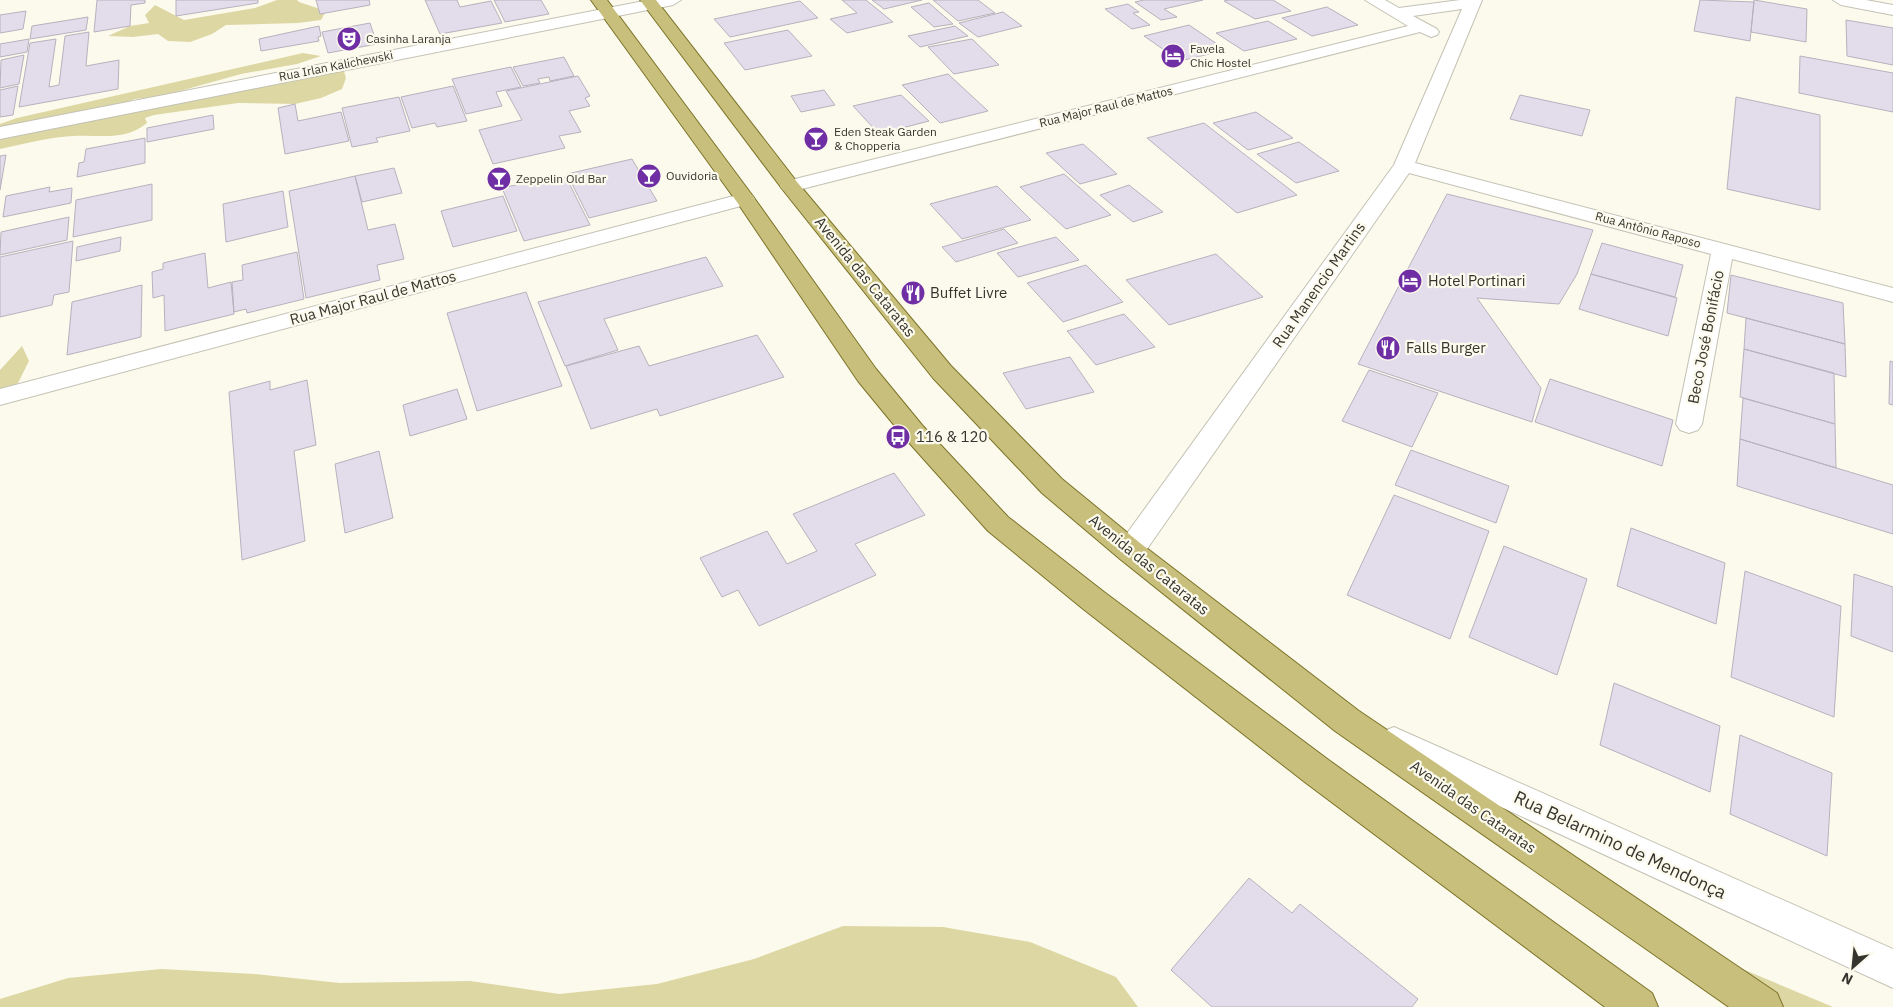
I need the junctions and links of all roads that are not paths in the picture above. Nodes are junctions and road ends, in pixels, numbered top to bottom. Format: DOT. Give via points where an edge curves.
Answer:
graph roads {
  1 [pos="673,0"];
  2 [pos="1373,0"];
  3 [pos="1842,0"];
  4 [pos="649,2"];
  5 [pos="1474,2"];
  6 [pos="603,6"];
  7 [pos="1893,10"];
  8 [pos="1396,13"];
  9 [pos="1422,27"];
  10 [pos="1454,45"];
  11 [pos="0,133"];
  12 [pos="1404,166"];
  13 [pos="790,186"];
  14 [pos="745,199"];
  15 [pos="1723,250"];
  16 [pos="1893,295"];
  17 [pos="0,398"];
  18 [pos="1689,424"];
  19 [pos="1130,551"];
  20 [pos="1347,721"];
  21 [pos="1893,969"];
  22 [pos="1638,1007"];
  23 [pos="1763,1007"];
  1 -- 4 [label="street, Rua Irlan Kalichewski"];
  2 -- 8 [label="street"];
  3 -- 7 [label="street"];
  4 -- 6 [label="street, Rua Irlan Kalichewski"];
  4 -- 13 [label="main road, Avenida das Cataratas"];
  5 -- 8 [label="street"];
  5 -- 10 [label="street, Rua Manencio Martins"];
  6 -- 11 [label="street, Rua Irlan Kalichewski"];
  6 -- 14 [label="main road"];
  8 -- 9 [label="street"];
  9 -- 10 [label="street"];
  9 -- 13 [label="street, Rua Major Raul de Mattos"];
  10 -- 12 [label="street, Rua Manencio Martins"];
  12 -- 15 [label="street, Rua Antônio Raposo"];
  12 -- 19 [label="street, Rua Manencio Martins"];
  13 -- 19 [label="main road, Avenida das Cataratas" via="942,372 1052,486"];
  14 -- 17 [label="street, Rua Major Raul de Mattos"];
  14 -- 22 [label="main road" via="867,375 998,524 1318,772"];
  15 -- 16 [label="street, Rua Antônio Raposo"];
  15 -- 18 [label="street, Beco José Bonifácio"];
  19 -- 20 [label="main road, Avenida das Cataratas"];
  20 -- 21 [label="street, Rua Belarmino de Mendonça"];
  20 -- 23 [label="main road, Avenida das Cataratas"];
}
